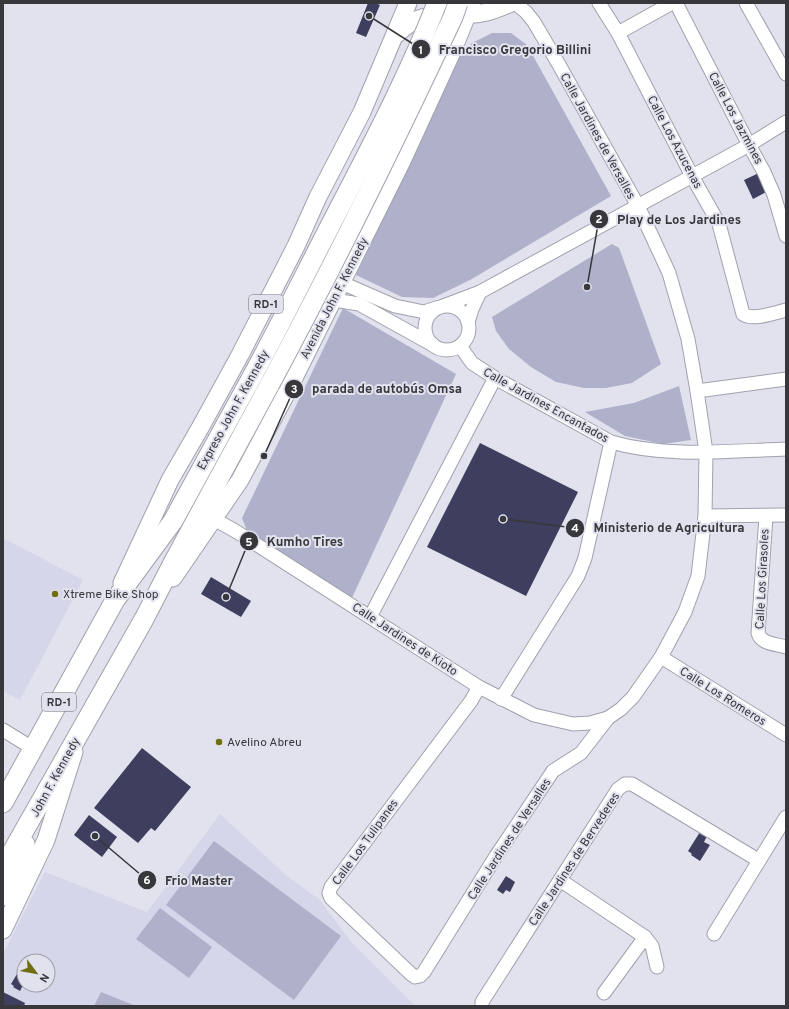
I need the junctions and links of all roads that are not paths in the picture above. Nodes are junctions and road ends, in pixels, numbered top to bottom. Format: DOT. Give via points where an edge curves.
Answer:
graph roads {
  1 [pos="408,3"];
  2 [pos="436,3"];
  3 [pos="515,3"];
  4 [pos="599,3"];
  5 [pos="672,3"];
  6 [pos="676,3"];
  7 [pos="746,3"];
  8 [pos="504,6"];
  9 [pos="466,7"];
  10 [pos="618,33"];
  11 [pos="396,35"];
  12 [pos="453,48"];
  13 [pos="786,74"];
  14 [pos="786,122"];
  15 [pos="749,145"];
  16 [pos="692,176"];
  17 [pos="638,206"];
  18 [pos="786,236"];
  19 [pos="342,283"];
  20 [pos="480,292"];
  21 [pos="334,300"];
  22 [pos="440,307"];
  23 [pos="786,310"];
  24 [pos="468,322"];
  25 [pos="460,346"];
  26 [pos="435,347"];
  27 [pos="495,378"];
  28 [pos="786,379"];
  29 [pos="697,391"];
  30 [pos="611,442"];
  31 [pos="786,449"];
  32 [pos="706,452"];
  33 [pos="786,515"];
  34 [pos="705,516"];
  35 [pos="766,516"];
  36 [pos="214,519"];
  37 [pos="115,600"];
  38 [pos="370,617"];
  39 [pos="144,619"];
  40 [pos="786,647"];
  41 [pos="661,657"];
  42 [pos="479,687"];
  43 [pos="501,699"];
  44 [pos="608,718"];
  45 [pos="3,730"];
  46 [pos="81,731"];
  47 [pos="786,735"];
  48 [pos="34,749"];
  49 [pos="3,803"];
  50 [pos="786,817"];
  51 [pos="29,823"];
  52 [pos="758,860"];
  53 [pos="3,868"];
  54 [pos="560,880"];
  55 [pos="3,896"];
  56 [pos="3,930"];
  57 [pos="714,934"];
  58 [pos="645,937"];
  59 [pos="657,967"];
  60 [pos="424,972"];
  61 [pos="604,994"];
  62 [pos="482,1006"];
  1 -- 11 [label="main road, RD-1"];
  2 -- 9 [label="main road" via="449,12"];
  2 -- 37 [label="highway, Expreso John F. Kennedy / RD-1, bridge" via="424,37 388,114 283,320 173,522"];
  3 -- 17 [label="street, Calle Jardines de Versalles" via="534,22"];
  4 -- 10 [label="street, Calle Los Azucenas"];
  5 -- 10 [label="street"];
  6 -- 15 [label="street, Calle Los Jazmines"];
  7 -- 13 [label="street"];
  8 -- 9 [label="main road" via="482,14"];
  8 -- 12 [label="main road" via="471,29"];
  9 -- 12 [label="main road, Avenida John F. Kennedy / RD-1"];
  9 -- 39 [label="highway, Expreso John F. Kennedy / RD-1, bridge" via="450,24 312,305"];
  10 -- 16 [label="street, Calle Los Azucenas"];
  11 -- 12 [label="main road" via="418,18 434,17 441,20 450,30"];
  11 -- 37 [label="main road, RD-1" via="362,112 296,246 247,342 170,480"];
  12 -- 19 [label="main road, Avenida John F. Kennedy / RD-1" via="402,161"];
  14 -- 15 [label="street"];
  15 -- 16 [label="street"];
  15 -- 18 [label="street, Calle Los Jazmines" via="774,195"];
  16 -- 17 [label="street"];
  16 -- 23 [label="street, Calle Los Azucenas" via="719,224 744,314 747,317 754,317"];
  17 -- 20 [label="street"];
  17 -- 29 [label="street, Calle Jardines de Versalles" via="669,273 688,339"];
  19 -- 21 [label="main road, Avenida John F. Kennedy / RD-1"];
  19 -- 22 [label="street" via="395,306 424,312"];
  20 -- 22 [label="street"];
  20 -- 24 [label="street"];
  21 -- 26 [label="street" via="359,304"];
  21 -- 36 [label="main road, Avenida John F. Kennedy / RD-1" via="240,480"];
  22 -- 24 [label="street" via="450,306 462,311"];
  22 -- 26 [label="street" via="430,313 425,327 429,342"];
  24 -- 25 [label="street" via="468,335"];
  25 -- 26 [label="street" via="447,350"];
  25 -- 27 [label="street, Calle Jardines Encantados" via="472,364"];
  27 -- 30 [label="street, Calle Jardines Encantados"];
  27 -- 38 [label="street"];
  28 -- 29 [label="street"];
  29 -- 32 [label="street, Calle Jardines de Versalles"];
  30 -- 32 [label="street, Calle Jardines Encantados" via="632,448"];
  30 -- 43 [label="street" via="585,558 578,576"];
  31 -- 32 [label="street, Calle Jardines Encantados"];
  32 -- 34 [label="street, Calle Jardines de Versalles"];
  33 -- 35 [label="street"];
  34 -- 35 [label="street"];
  34 -- 41 [label="street, Calle Jardines de Versalles" via="698,576 685,612"];
  35 -- 40 [label="street, Calle Los Girasoles" via="758,633 759,638 764,641"];
  36 -- 38 [label="street, Calle Jardines de Kioto"];
  36 -- 39 [label="main road, Avenida John F. Kennedy / RD-1"];
  37 -- 48 [label="highway, Expreso John F. Kennedy / RD-1"];
  38 -- 42 [label="street, Calle Jardines de Kioto"];
  39 -- 46 [label="highway, Expreso John F. Kennedy / RD-1"];
  41 -- 44 [label="street, Calle Jardines de Versalles" via="633,697 622,709"];
  41 -- 47 [label="street, Calle Los Romeros"];
  42 -- 43 [label="street, Calle Jardines de Kioto"];
  42 -- 60 [label="street, Calle Los Tulipanes" via="329,892 331,898 411,974 420,976"];
  43 -- 44 [label="street, Calle Jardines de Kioto" via="534,715 573,724"];
  44 -- 60 [label="street, Calle Jardines de Versalles" via="581,753 553,770"];
  45 -- 48 [label="street"];
  46 -- 51 [label="highway, John F. Kennedy / RD-1"];
  46 -- 56 [label="main road, RD-1" via="46,840"];
  48 -- 49 [label="highway, Expreso John F. Kennedy / RD-1"];
  50 -- 52 [label="street"];
  51 -- 53 [label="highway, RD-1"];
  51 -- 55 [label="highway" via="21,863"];
  52 -- 54 [label="street, Calle Jardines de Bervederes" via="632,784 625,784 618,789"];
  52 -- 57 [label="street"];
  54 -- 58 [label="street"];
  54 -- 62 [label="street, Calle Jardines de Bervederes" via="482,1002"];
  58 -- 59 [label="street" via="652,946"];
  58 -- 61 [label="street"];
}
